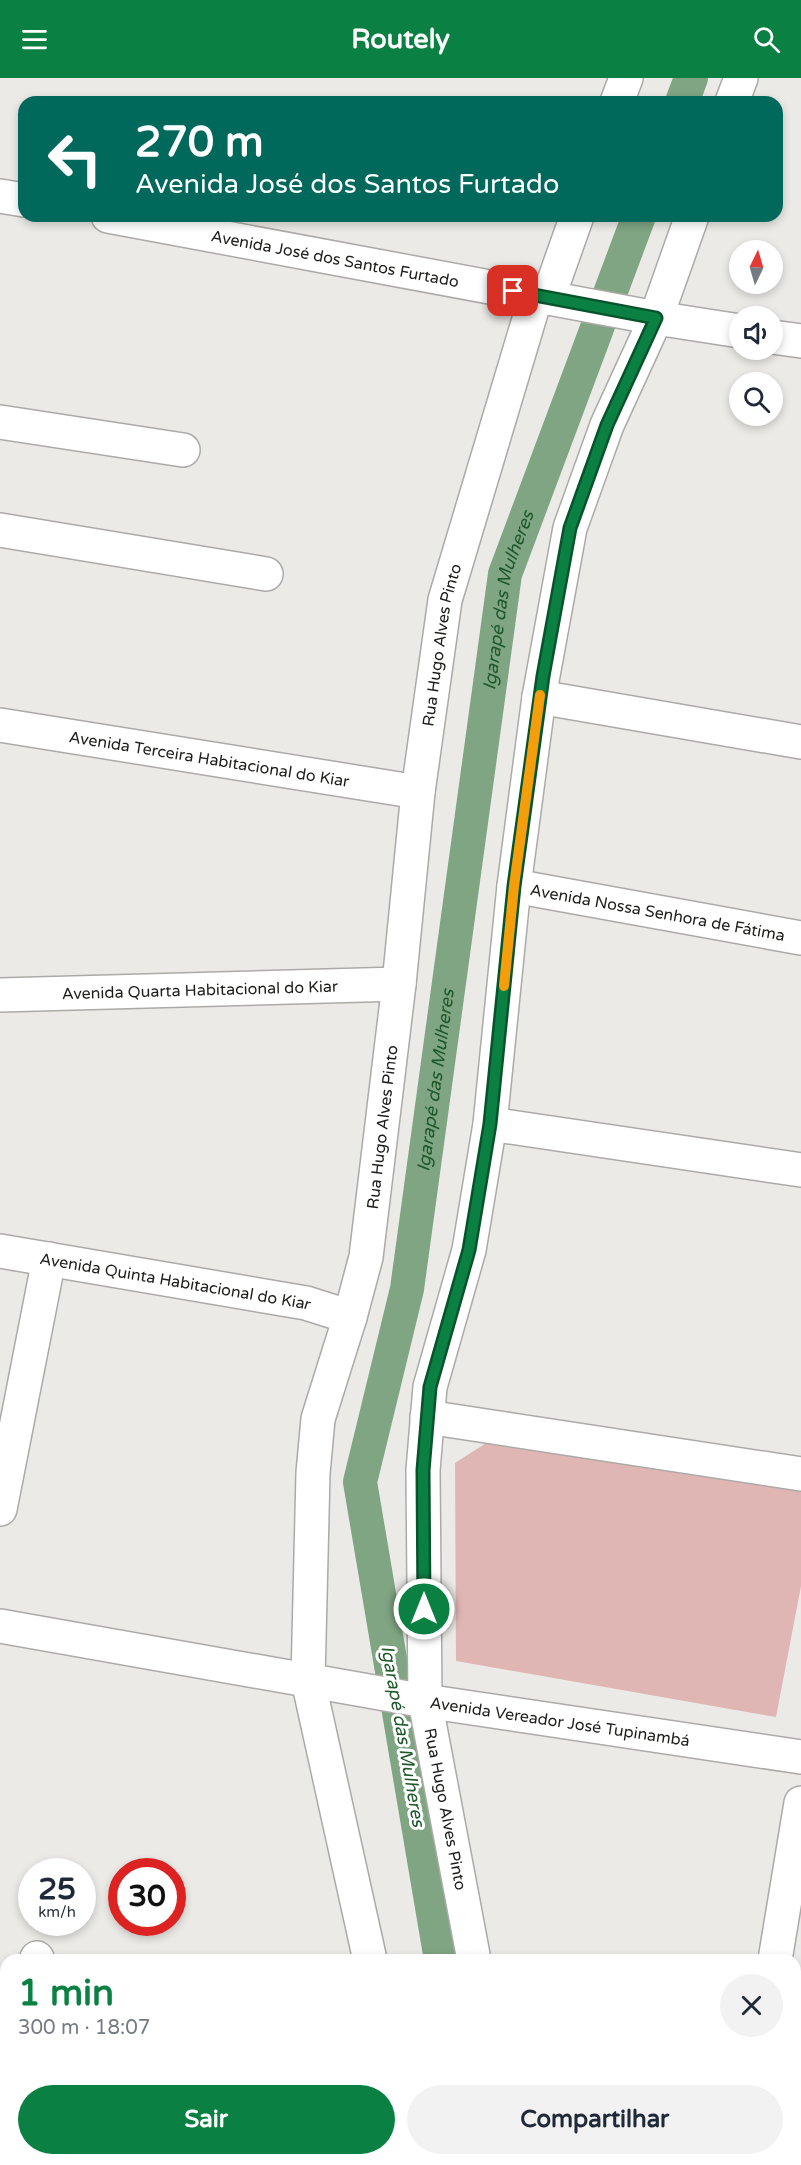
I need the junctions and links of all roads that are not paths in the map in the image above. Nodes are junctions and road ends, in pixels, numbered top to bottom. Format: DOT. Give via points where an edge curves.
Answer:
graph roads {
  1 [pos="626,78"];
  2 [pos="741,78"];
  3 [pos="619,96"];
  4 [pos="734,96"];
  5 [pos="0,196"];
  6 [pos="18,199"];
  7 [pos="140,222"];
  8 [pos="575,222"];
  9 [pos="689,222"];
  10 [pos="551,298"];
  11 [pos="644,315"];
  12 [pos="729,329"];
  13 [pos="783,339"];
  14 [pos="801,341"];
  15 [pos="0,422"];
  16 [pos="183,450"];
  17 [pos="0,530"];
  18 [pos="266,574"];
  19 [pos="539,697"];
  20 [pos="0,725"];
  21 [pos="801,742"];
  22 [pos="418,792"];
  23 [pos="514,886"];
  24 [pos="801,938"];
  25 [pos="399,984"];
  26 [pos="0,995"];
  27 [pos="490,1124"];
  28 [pos="801,1170"];
  29 [pos="0,1251"];
  30 [pos="49,1259"];
  31 [pos="350,1317"];
  32 [pos="428,1417"];
  33 [pos="801,1474"];
  34 [pos="0,1509"];
  35 [pos="0,1626"];
  36 [pos="322,1683"];
  37 [pos="416,1700"];
  38 [pos="801,1757"];
  39 [pos="801,1803"];
  40 [pos="369,1954"];
  41 [pos="473,1954"];
  42 [pos="777,1954"];
  1 -- 3 [label="street"];
  2 -- 4 [label="street"];
  5 -- 6 [label="street"];
  7 -- 10 [label="street, Avenida José dos Santos Furtado"];
  8 -- 10 [label="street, Rua Hugo Alves Pinto"];
  9 -- 11 [label="street, Rua Hugo Alves Pinto"];
  10 -- 11 [label="street, Avenida José dos Santos Furtado"];
  10 -- 22 [label="street, Rua Hugo Alves Pinto" via="445,600"];
  11 -- 12 [label="street, Avenida José dos Santos Furtado"];
  11 -- 19 [label="street, Rua Hugo Alves Pinto" via="570,528"];
  13 -- 14 [label="street"];
  15 -- 16 [label="street"];
  17 -- 18 [label="street"];
  19 -- 21 [label="street"];
  19 -- 23 [label="street, Rua Hugo Alves Pinto"];
  20 -- 22 [label="street, Avenida Terceira Habitacional do Kiar"];
  22 -- 25 [label="street, Rua Hugo Alves Pinto"];
  23 -- 24 [label="street, Avenida Nossa Senhora de Fátima"];
  23 -- 27 [label="street, Rua Hugo Alves Pinto"];
  25 -- 26 [label="street, Avenida Quarta Habitacional do Kiar"];
  25 -- 31 [label="street, Rua Hugo Alves Pinto" via="366,1257"];
  27 -- 28 [label="street"];
  27 -- 32 [label="street, Rua Hugo Alves Pinto" via="469,1250 430,1387"];
  29 -- 30 [label="street, Avenida Quinta Habitacional do Kiar"];
  30 -- 31 [label="street, Avenida Quinta Habitacional do Kiar" via="306,1303"];
  30 -- 34 [label="street"];
  31 -- 36 [label="street, Rua Hugo Alves Pinto" via="318,1419 313,1473"];
  32 -- 33 [label="street"];
  32 -- 37 [label="street, Rua Hugo Alves Pinto"];
  35 -- 36 [label="street, Avenida Vereador José Tupinambá"];
  36 -- 37 [label="street, Avenida Vereador José Tupinambá"];
  36 -- 40 [label="street, Rua Hugo Alves Pinto"];
  37 -- 38 [label="street, Avenida Vereador José Tupinambá"];
  37 -- 41 [label="street, Rua Hugo Alves Pinto"];
  39 -- 42 [label="street"];
}
